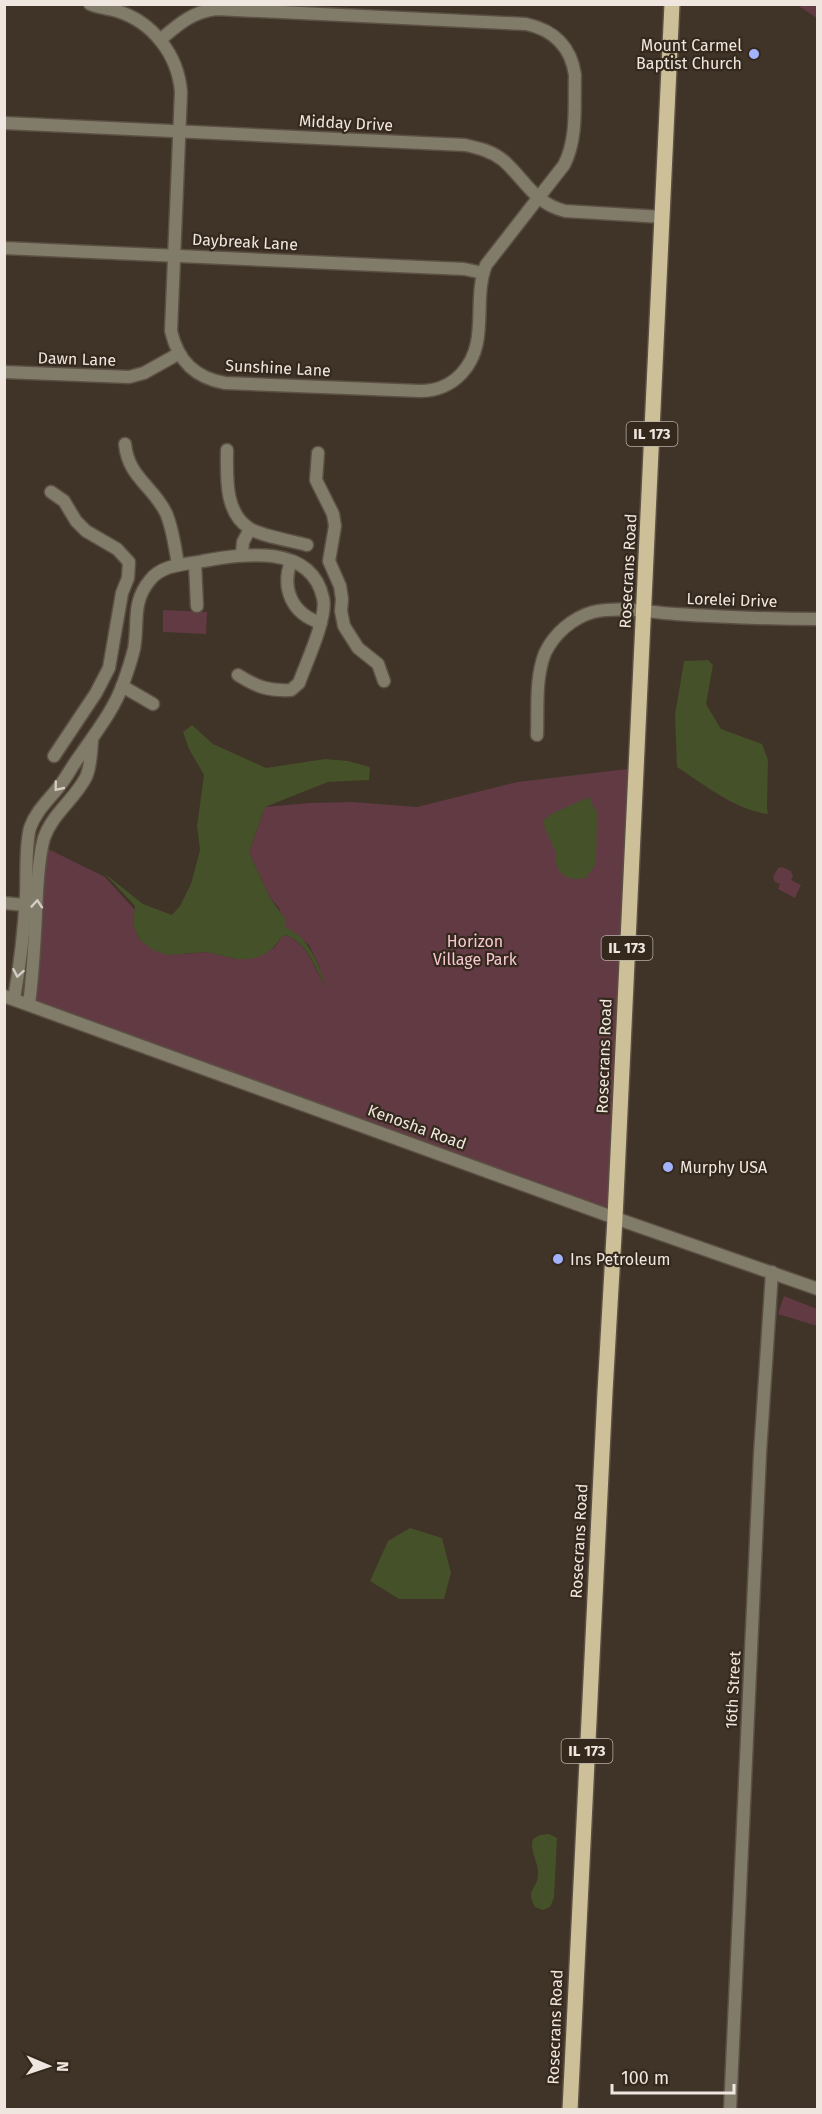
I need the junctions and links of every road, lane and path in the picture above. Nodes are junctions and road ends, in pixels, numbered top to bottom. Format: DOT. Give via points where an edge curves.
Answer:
graph roads {
  1 [pos="90,4"];
  2 [pos="672,4"];
  3 [pos="161,39"];
  4 [pos="4,123"];
  5 [pos="179,131"];
  6 [pos="538,198"];
  7 [pos="663,218"];
  8 [pos="4,248"];
  9 [pos="173,255"];
  10 [pos="483,273"];
  11 [pos="178,354"];
  12 [pos="4,372"];
  13 [pos="125,444"];
  14 [pos="227,450"];
  15 [pos="318,453"];
  16 [pos="51,492"];
  17 [pos="249,529"];
  18 [pos="307,544"];
  19 [pos="242,554"];
  20 [pos="291,561"];
  21 [pos="195,563"];
  22 [pos="178,565"];
  23 [pos="338,581"];
  24 [pos="320,587"];
  25 [pos="197,606"];
  26 [pos="644,612"];
  27 [pos="818,619"];
  28 [pos="321,624"];
  29 [pos="116,630"];
  30 [pos="135,631"];
  31 [pos="238,675"];
  32 [pos="384,681"];
  33 [pos="122,686"];
  34 [pos="153,704"];
  35 [pos="537,735"];
  36 [pos="92,740"];
  37 [pos="54,756"];
  38 [pos="4,903"];
  39 [pos="25,905"];
  40 [pos="9,997"];
  41 [pos="29,1004"];
  42 [pos="615,1218"];
  43 [pos="772,1272"];
  44 [pos="818,1289"];
  45 [pos="570,2109"];
  46 [pos="730,2109"];
  1 -- 3 [label="street" via="134,18"];
  2 -- 7 [label="main road, Rosecrans Road / IL 173"];
  3 -- 5 [label="street" via="181,86"];
  3 -- 6 [label="street, Sunshine Lane" via="184,19 216,9 539,27 566,49 575,75 568,156"];
  4 -- 5 [label="street, Midday Drive"];
  5 -- 6 [label="street, Midday Drive" via="465,145 503,160"];
  5 -- 9 [label="street"];
  6 -- 7 [label="street, Midday Drive" via="565,211"];
  6 -- 10 [label="street, Sunshine Lane" via="493,254"];
  7 -- 26 [label="main road, Rosecrans Road / IL 173"];
  8 -- 9 [label="street, Daybreak Lane"];
  9 -- 10 [label="street, Daybreak Lane"];
  9 -- 11 [label="street" via="171,331"];
  10 -- 11 [label="street, Sunshine Lane" via="478,337 472,360 450,383 430,391 225,383 204,378"];
  11 -- 12 [label="street, Dawn Lane" via="129,377"];
  13 -- 22 [label="street" via="132,471 165,513"];
  14 -- 17 [label="street" via="229,498 237,517"];
  15 -- 23 [label="street" via="316,480 333,514 335,526 329,561"];
  16 -- 29 [label="street" via="64,501 86,531 117,549 129,562"];
  17 -- 18 [label="street"];
  17 -- 19 [label="street"];
  19 -- 20 [label="street"];
  19 -- 21 [label="street"];
  20 -- 24 [label="street" via="311,573"];
  20 -- 28 [label="street" via="286,580 290,600 303,615"];
  21 -- 22 [label="street"];
  21 -- 25 [label="street"];
  22 -- 30 [label="street" via="165,568 141,591"];
  23 -- 24 [label="street"];
  23 -- 32 [label="street" via="344,626 358,648 378,664"];
  24 -- 28 [label="street" via="324,600"];
  26 -- 27 [label="street, Lorelei Drive"];
  26 -- 35 [label="street, Lorelei Drive" via="593,612 558,634 540,672"];
  26 -- 42 [label="main road, Rosecrans Road / IL 173"];
  28 -- 31 [label="street" via="299,684 291,690 271,691"];
  29 -- 30 [label="street"];
  29 -- 37 [label="street" via="109,669"];
  30 -- 33 [label="street" via="134,649"];
  33 -- 34 [label="street"];
  33 -- 36 [label="street"];
  36 -- 39 [label="street, one-way" via="30,828"];
  41 -- 36 [label="street, one-way" via="44,840 47,830 86,778"];
  38 -- 39 [label="street"];
  39 -- 40 [label="street, one-way" via="20,967"];
  40 -- 41 [label="street, Kenosha Road"];
  41 -- 42 [label="street, Kenosha Road"];
  42 -- 43 [label="street, Kenosha Road"];
  42 -- 45 [label="main road, Rosecrans Road / IL 173"];
  43 -- 44 [label="street, Kenosha Road"];
  43 -- 46 [label="street, 16th Street" via="759,1466"];
}
